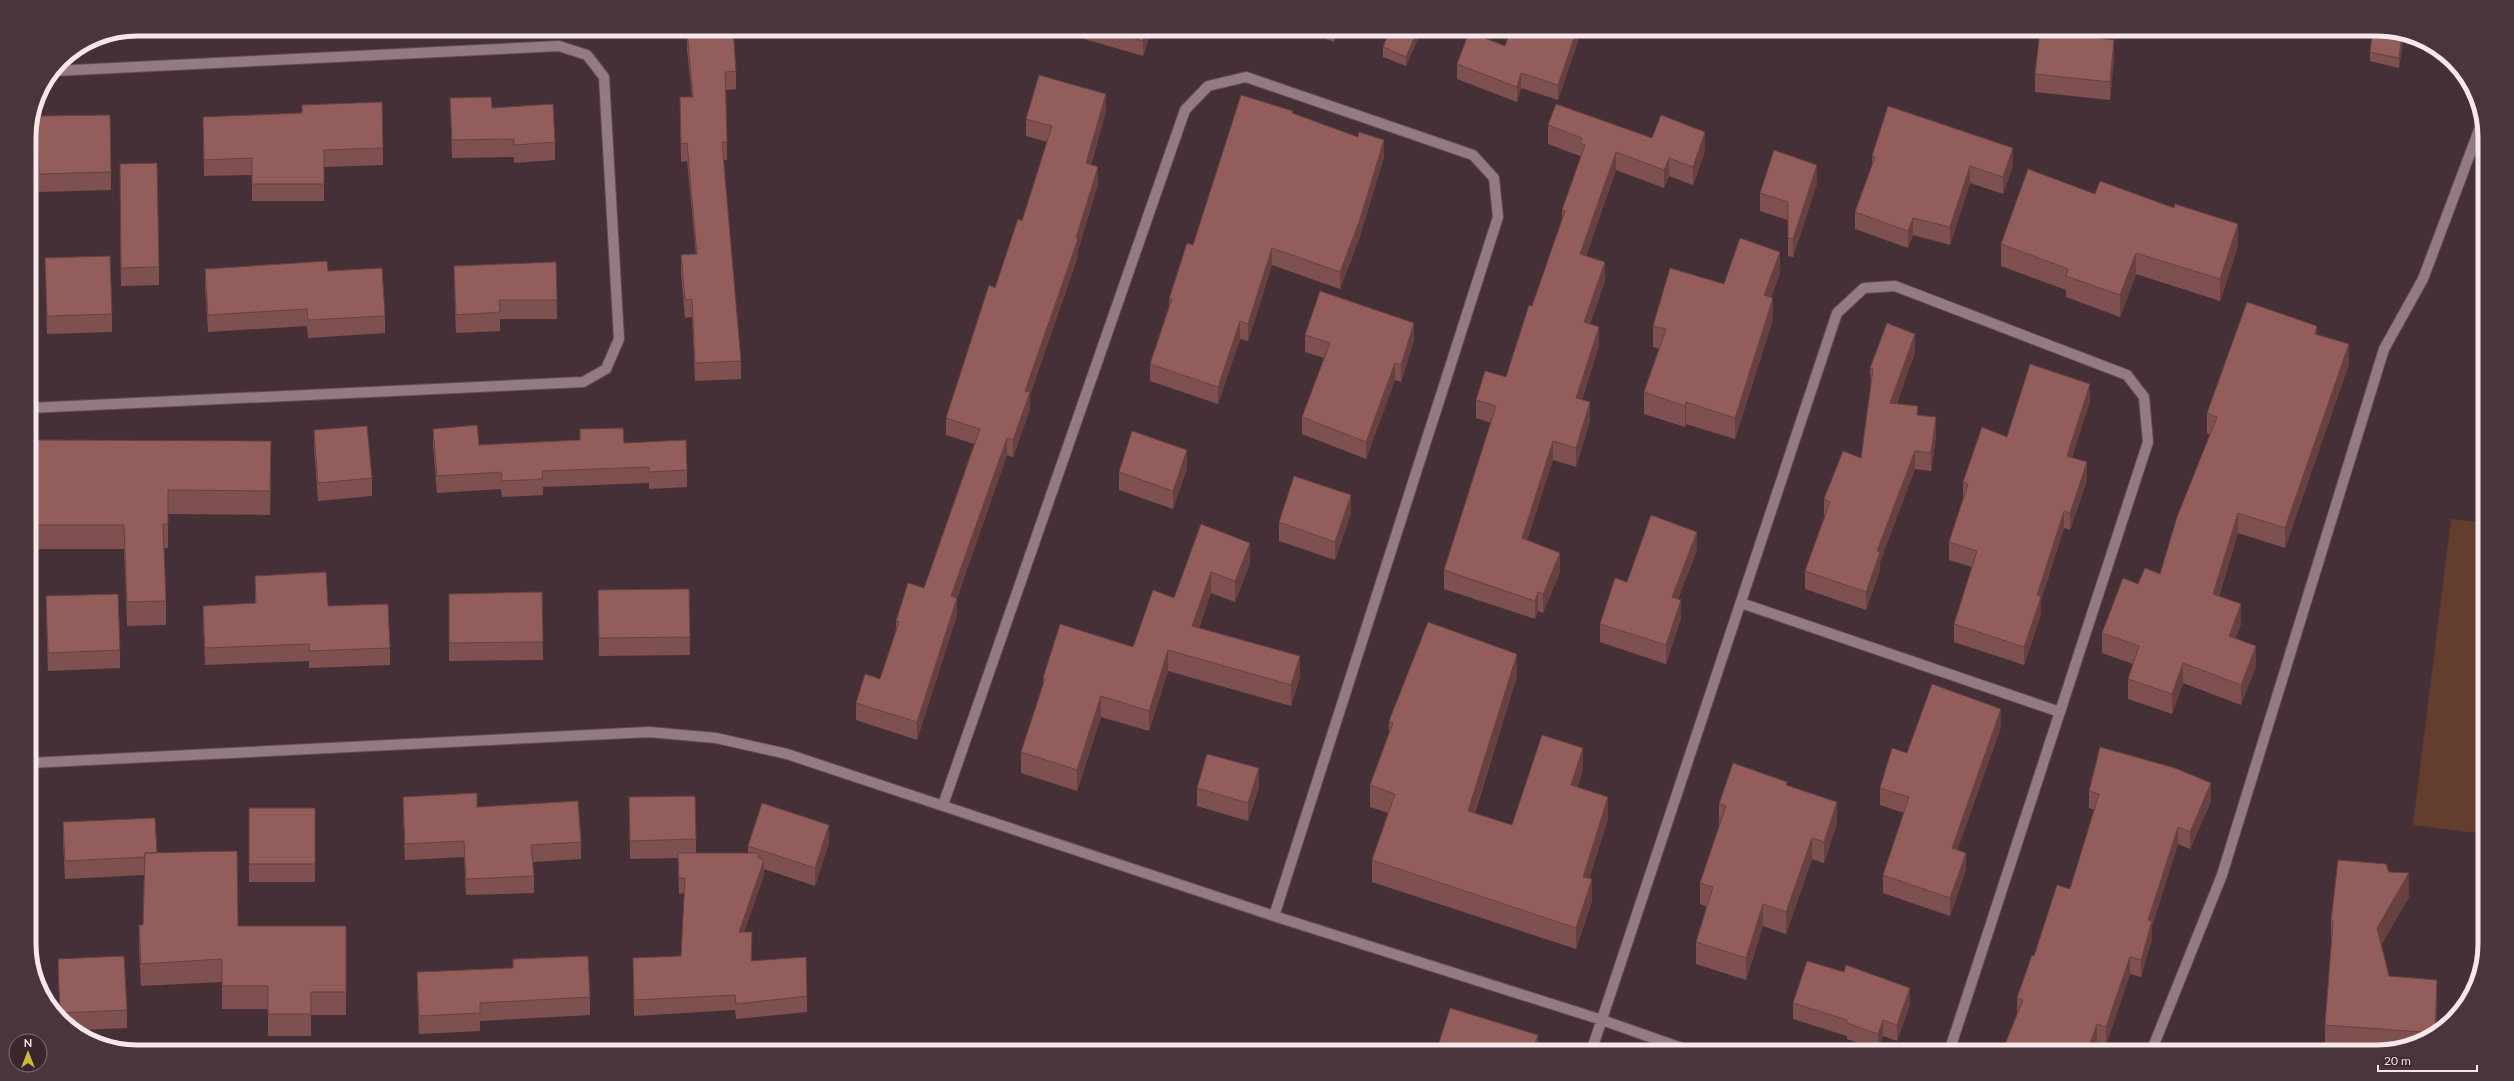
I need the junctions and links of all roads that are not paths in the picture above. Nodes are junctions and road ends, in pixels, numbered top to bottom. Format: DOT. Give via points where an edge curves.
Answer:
graph roads {
  1 [pos="60,71"];
  2 [pos="2478,133"];
  3 [pos="36,408"];
  4 [pos="1740,603"];
  5 [pos="2060,712"];
  6 [pos="36,762"];
  7 [pos="943,805"];
  8 [pos="1274,916"];
  9 [pos="1602,1020"];
  10 [pos="1593,1045"];
  11 [pos="1673,1045"];
  12 [pos="1951,1045"];
  13 [pos="2154,1045"];
  1 -- 3 [label="street" via="559,46 587,55 604,77 619,339 606,369 583,382"];
  2 -- 13 [label="street" via="2423,279 2384,349 2222,875"];
  4 -- 5 [label="street"];
  4 -- 5 [label="street" via="1837,313 1864,288 1895,286 2127,375 2144,397 2148,442"];
  4 -- 9 [label="street"];
  5 -- 12 [label="street"];
  6 -- 7 [label="street" via="649,732 716,738 787,754"];
  7 -- 8 [label="street"];
  7 -- 8 [label="street" via="1185,110 1208,86 1246,77 1473,154 1494,178 1498,217"];
  8 -- 9 [label="street"];
  9 -- 10 [label="street"];
  9 -- 11 [label="street"];
}
